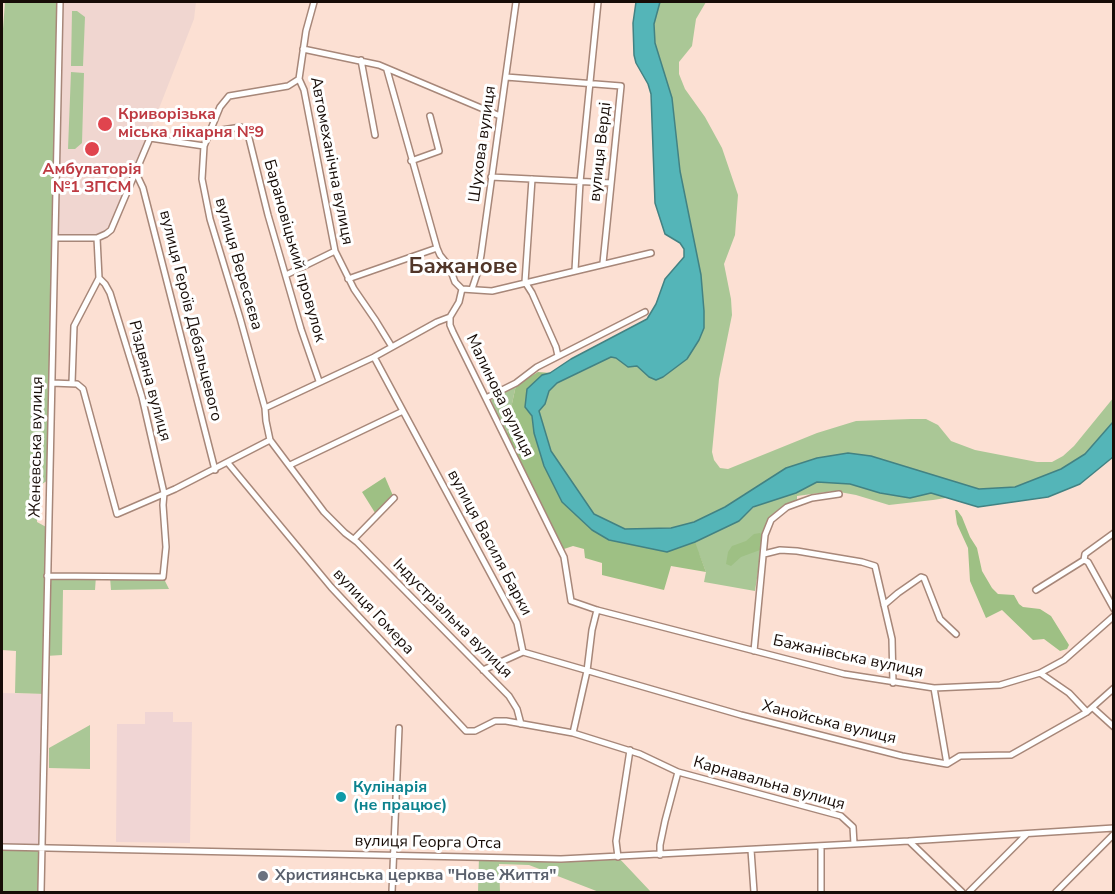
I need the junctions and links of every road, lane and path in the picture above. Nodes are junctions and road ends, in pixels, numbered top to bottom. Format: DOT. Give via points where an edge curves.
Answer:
graph roads {
  1 [pos="60,2"];
  2 [pos="314,2"];
  3 [pos="516,2"];
  4 [pos="598,2"];
  5 [pos="303,49"];
  6 [pos="361,60"];
  7 [pos="387,70"];
  8 [pos="507,77"];
  9 [pos="299,79"];
  10 [pos="591,84"];
  11 [pos="430,116"];
  12 [pos="500,116"];
  13 [pos="209,132"];
  14 [pos="375,135"];
  15 [pos="204,146"];
  16 [pos="411,161"];
  17 [pos="135,171"];
  18 [pos="491,177"];
  19 [pos="532,179"];
  20 [pos="580,182"];
  21 [pos="611,183"];
  22 [pos="55,238"];
  23 [pos="97,238"];
  24 [pos="437,248"];
  25 [pos="335,251"];
  26 [pos="651,253"];
  27 [pos="603,263"];
  28 [pos="575,270"];
  29 [pos="286,275"];
  30 [pos="99,278"];
  31 [pos="348,279"];
  32 [pos="525,282"];
  33 [pos="462,289"];
  34 [pos="472,289"];
  35 [pos="645,312"];
  36 [pos="450,317"];
  37 [pos="392,347"];
  38 [pos="558,356"];
  39 [pos="374,357"];
  40 [pos="319,381"];
  41 [pos="52,383"];
  42 [pos="72,383"];
  43 [pos="486,398"];
  44 [pos="265,408"];
  45 [pos="403,411"];
  46 [pos="270,440"];
  47 [pos="228,463"];
  48 [pos="290,465"];
  49 [pos="215,470"];
  50 [pos="164,494"];
  51 [pos="839,494"];
  52 [pos="394,498"];
  53 [pos="1113,533"];
  54 [pos="354,539"];
  55 [pos="764,554"];
  56 [pos="1084,560"];
  57 [pos="47,576"];
  58 [pos="1036,590"];
  59 [pos="884,605"];
  60 [pos="1113,609"];
  61 [pos="597,610"];
  62 [pos="1113,616"];
  63 [pos="956,634"];
  64 [pos="754,651"];
  65 [pos="523,652"];
  66 [pos="483,670"];
  67 [pos="587,671"];
  68 [pos="1040,673"];
  69 [pos="893,683"];
  70 [pos="934,688"];
  71 [pos="1113,688"];
  72 [pos="1090,710"];
  73 [pos="521,724"];
  74 [pos="1113,727"];
  75 [pos="399,728"];
  76 [pos="573,733"];
  77 [pos="630,750"];
  78 [pos="946,764"];
  79 [pos="678,772"];
  80 [pos="1113,828"];
  81 [pos="1027,834"];
  82 [pos="1113,834"];
  83 [pos="909,841"];
  84 [pos="854,844"];
  85 [pos="820,846"];
  86 [pos="2,847"];
  87 [pos="42,848"];
  88 [pos="751,850"];
  89 [pos="393,855"];
  90 [pos="660,855"];
  91 [pos="618,857"];
  92 [pos="41,892"];
  93 [pos="392,892"];
  94 [pos="754,892"];
  95 [pos="821,892"];
  96 [pos="962,892"];
  97 [pos="969,892"];
  98 [pos="1056,892"];
  1 -- 22 [label="street, Женевська вулиця"];
  2 -- 5 [label="street, Автомеханічна вулиця"];
  3 -- 8 [label="street, Шухова вулиця"];
  4 -- 10 [label="street"];
  5 -- 6 [label="street"];
  5 -- 9 [label="street, Автомеханічна вулиця"];
  6 -- 7 [label="street"];
  6 -- 14 [label="street"];
  7 -- 12 [label="street"];
  7 -- 16 [label="street"];
  8 -- 10 [label="street, вулиця Верді"];
  8 -- 12 [label="street, Шухова вулиця"];
  9 -- 13 [label="street, вулиця Вересаєва" via="288,86 229,96"];
  9 -- 25 [label="street, Автомеханічна вулиця"];
  10 -- 20 [label="street"];
  10 -- 21 [label="street, вулиця Верді" via="618,85 622,89"];
  11 -- 16 [label="street" via="439,151"];
  12 -- 18 [label="street, Шухова вулиця"];
  13 -- 15 [label="street, вулиця Вересаєва"];
  13 -- 29 [label="street, Барановіцький провулок" via="241,127 247,130"];
  15 -- 17 [label="street" via="150,138"];
  15 -- 44 [label="street, вулиця Вересаєва" via="204,190"];
  16 -- 24 [label="street"];
  17 -- 23 [label="street" via="111,230"];
  17 -- 49 [label="street, вулиця Героїв Дебальцевого" via="149,210"];
  18 -- 19 [label="street"];
  18 -- 34 [label="street, Шухова вулиця"];
  19 -- 20 [label="street"];
  19 -- 32 [label="street"];
  20 -- 21 [label="street"];
  20 -- 28 [label="street"];
  21 -- 27 [label="street, вулиця Верді"];
  22 -- 23 [label="street"];
  22 -- 41 [label="street, Женевська вулиця"];
  23 -- 30 [label="street, Різдвяна вулиця"];
  24 -- 31 [label="street"];
  24 -- 33 [label="street"];
  25 -- 29 [label="street"];
  25 -- 31 [label="street, Автомеханічна вулиця"];
  26 -- 27 [label="street"];
  27 -- 28 [label="street"];
  28 -- 32 [label="street"];
  29 -- 40 [label="street, Барановіцький провулок"];
  30 -- 42 [label="street" via="74,326"];
  30 -- 50 [label="street, Різдвяна вулиця" via="110,293 139,387"];
  31 -- 37 [label="street, Автомеханічна вулиця"];
  32 -- 34 [label="street" via="492,291"];
  32 -- 38 [label="street"];
  33 -- 34 [label="street"];
  33 -- 36 [label="street"];
  35 -- 38 [label="street"];
  36 -- 37 [label="street"];
  36 -- 43 [label="street, Малинова вулиця" via="450,325"];
  37 -- 39 [label="street"];
  38 -- 43 [label="street"];
  39 -- 40 [label="street"];
  39 -- 45 [label="street, вулиця Василя Барки"];
  40 -- 44 [label="street"];
  41 -- 42 [label="street"];
  41 -- 57 [label="street, Женевська вулиця"];
  42 -- 50 [label="street" via="83,389 117,514"];
  43 -- 61 [label="street, Малинова вулиця" via="564,557 569,598"];
  44 -- 46 [label="street, Індустріальна вулиця"];
  45 -- 48 [label="street"];
  45 -- 65 [label="street, вулиця Василя Барки" via="517,623"];
  46 -- 47 [label="street"];
  46 -- 48 [label="street, Індустріальна вулиця"];
  47 -- 49 [label="street"];
  47 -- 73 [label="street, вулиця Гомера" via="331,587 462,729 475,732 495,721"];
  48 -- 54 [label="street, Індустріальна вулиця" via="324,512"];
  49 -- 50 [label="street"];
  50 -- 57 [label="street, Різдвяна вулиця" via="163,577"];
  51 -- 55 [label="street" via="812,498 779,511 767,528"];
  52 -- 54 [label="street"];
  53 -- 56 [label="street" via="1085,554"];
  54 -- 66 [label="street, Індустріальна вулиця"];
  55 -- 59 [label="street" via="797,551 873,564"];
  55 -- 64 [label="street"];
  56 -- 58 [label="street"];
  56 -- 60 [label="street"];
  57 -- 87 [label="street, Женевська вулиця"];
  59 -- 63 [label="street" via="924,578 939,619"];
  59 -- 69 [label="street" via="892,639"];
  61 -- 64 [label="street, Бажанівська вулиця"];
  61 -- 67 [label="street"];
  62 -- 68 [label="street, Бажанівська вулиця" via="1064,660"];
  64 -- 69 [label="street, Бажанівська вулиця"];
  65 -- 66 [label="street"];
  65 -- 67 [label="street, Ханойська вулиця"];
  66 -- 73 [label="street, Індустріальна вулиця" via="513,701"];
  67 -- 76 [label="street"];
  67 -- 78 [label="street, Ханойська вулиця" via="793,728"];
  68 -- 70 [label="street, Бажанівська вулиця" via="1000,685"];
  68 -- 72 [label="street"];
  69 -- 70 [label="street, Бажанівська вулиця"];
  70 -- 78 [label="street"];
  71 -- 72 [label="street, Ханойська вулиця"];
  72 -- 74 [label="street"];
  72 -- 78 [label="street, Ханойська вулиця" via="1011,755 960,756"];
  73 -- 76 [label="street, вулиця Гомера"];
  75 -- 89 [label="street"];
  76 -- 77 [label="street, Карнавальна вулиця"];
  77 -- 79 [label="street, Карнавальна вулиця"];
  77 -- 91 [label="street" via="616,841"];
  79 -- 84 [label="street, Карнавальна вулиця" via="841,816 853,827"];
  79 -- 90 [label="street"];
  80 -- 81 [label="street"];
  81 -- 83 [label="street"];
  81 -- 97 [label="street"];
  82 -- 98 [label="street"];
  83 -- 84 [label="street"];
  83 -- 96 [label="street"];
  84 -- 85 [label="street, вулиця Георга Отса"];
  85 -- 88 [label="street, вулиця Георга Отса"];
  85 -- 95 [label="street"];
  86 -- 87 [label="street, вулиця Георга Отса"];
  87 -- 89 [label="street, вулиця Георга Отса"];
  87 -- 92 [label="street, Женевська вулиця"];
  88 -- 90 [label="street, вулиця Георга Отса"];
  88 -- 94 [label="street"];
  89 -- 91 [label="street, вулиця Георга Отса"];
  89 -- 93 [label="street"];
  90 -- 91 [label="street, вулиця Георга Отса"];
}
